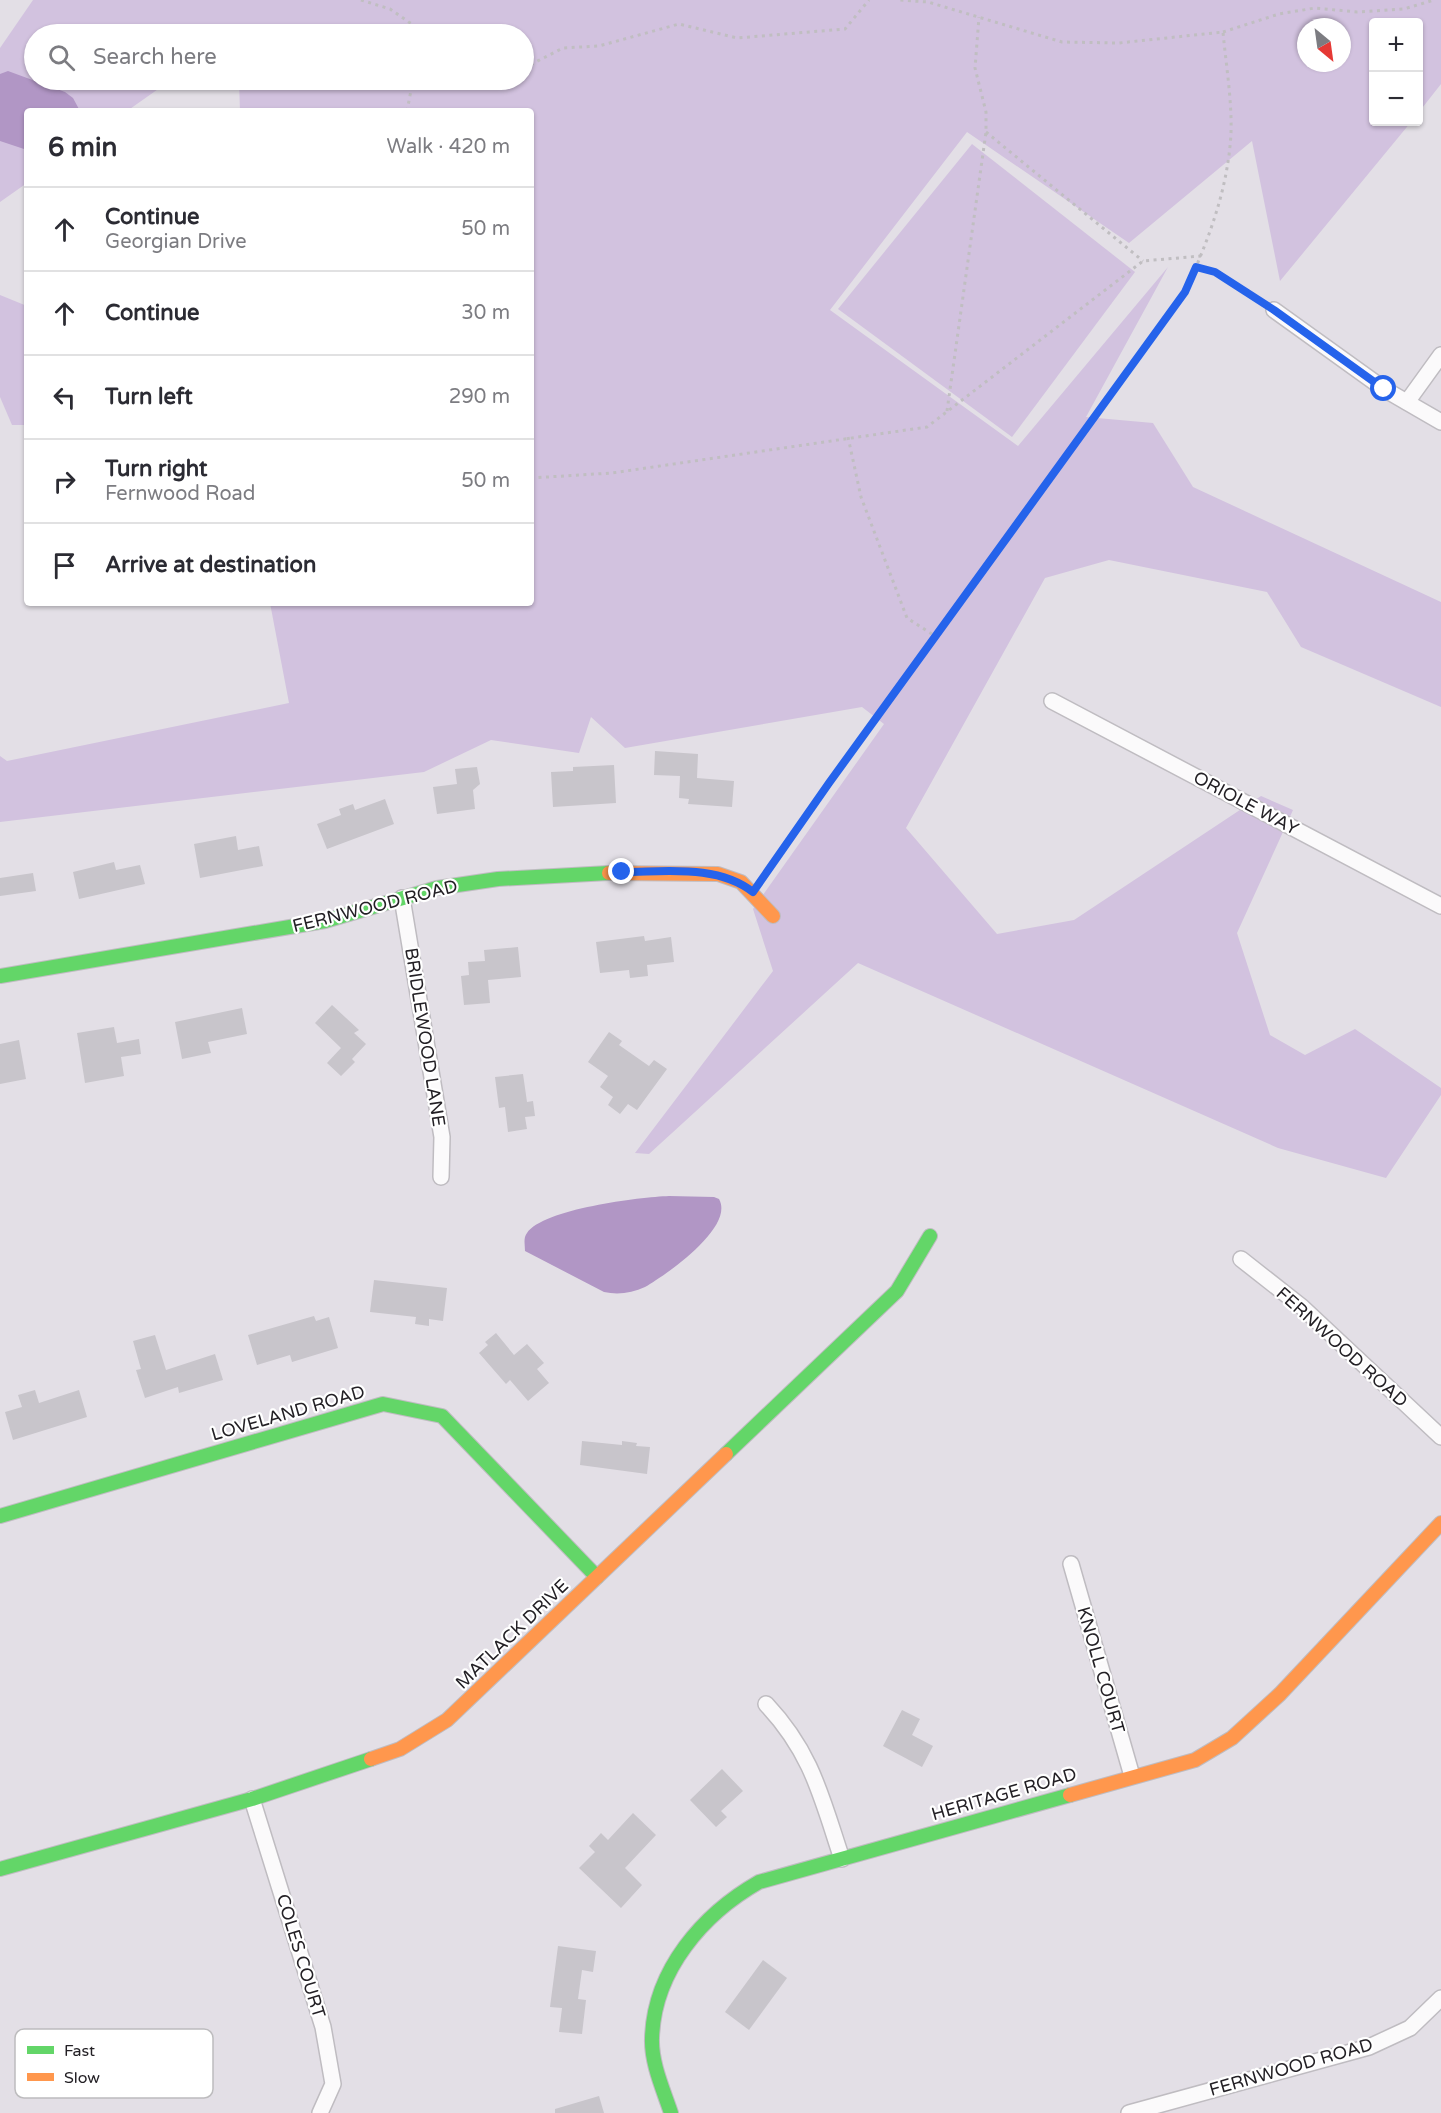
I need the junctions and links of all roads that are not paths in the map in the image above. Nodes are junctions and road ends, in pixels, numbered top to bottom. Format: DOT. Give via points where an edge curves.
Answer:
graph roads {
  1 [pos="1274,310"];
  2 [pos="1441,355"];
  3 [pos="1407,402"];
  4 [pos="1441,422"];
  5 [pos="1052,701"];
  6 [pos="402,898"];
  7 [pos="1441,906"];
  8 [pos="773,916"];
  9 [pos="0,976"];
  10 [pos="441,1177"];
  11 [pos="930,1236"];
  12 [pos="1241,1259"];
  13 [pos="1441,1437"];
  14 [pos="0,1516"];
  15 [pos="1441,1523"];
  16 [pos="1071,1564"];
  17 [pos="597,1577"];
  18 [pos="766,1704"];
  19 [pos="1132,1776"];
  20 [pos="252,1800"];
  21 [pos="843,1859"];
  22 [pos="0,1869"];
  23 [pos="1441,1998"];
  24 [pos="320,2113"];
  25 [pos="671,2113"];
  26 [pos="1129,2113"];
  1 -- 3 [label="street"];
  2 -- 3 [label="street"];
  3 -- 4 [label="street"];
  5 -- 7 [label="street, ORIOLE WAY"];
  6 -- 8 [label="street, FERNWOOD ROAD" via="437,888 498,879 622,872 718,874 741,882"];
  6 -- 9 [label="street, FERNWOOD ROAD" via="325,921"];
  6 -- 10 [label="street, BRIDLEWOOD LANE" via="442,1137"];
  11 -- 17 [label="street, MATLACK DRIVE" via="897,1291"];
  12 -- 13 [label="street, FERNWOOD ROAD" via="1302,1307"];
  14 -- 17 [label="street, LOVELAND ROAD" via="383,1404 442,1416"];
  15 -- 19 [label="street, HERITAGE ROAD" via="1248,1725 1195,1760"];
  16 -- 19 [label="street, KNOLL COURT"];
  17 -- 20 [label="street, MATLACK DRIVE" via="447,1720 400,1749"];
  18 -- 21 [label="street" via="789,1728 810,1763"];
  19 -- 21 [label="street, HERITAGE ROAD"];
  20 -- 22 [label="street, MATLACK DRIVE"];
  20 -- 24 [label="street, COLES COURT" via="323,2027 333,2084"];
  21 -- 25 [label="street, HERITAGE ROAD" via="740,1891 711,1915 667,1973 655,2007 652,2040"];
  23 -- 26 [label="street, FERNWOOD ROAD" via="1410,2028 1369,2047"];
}
